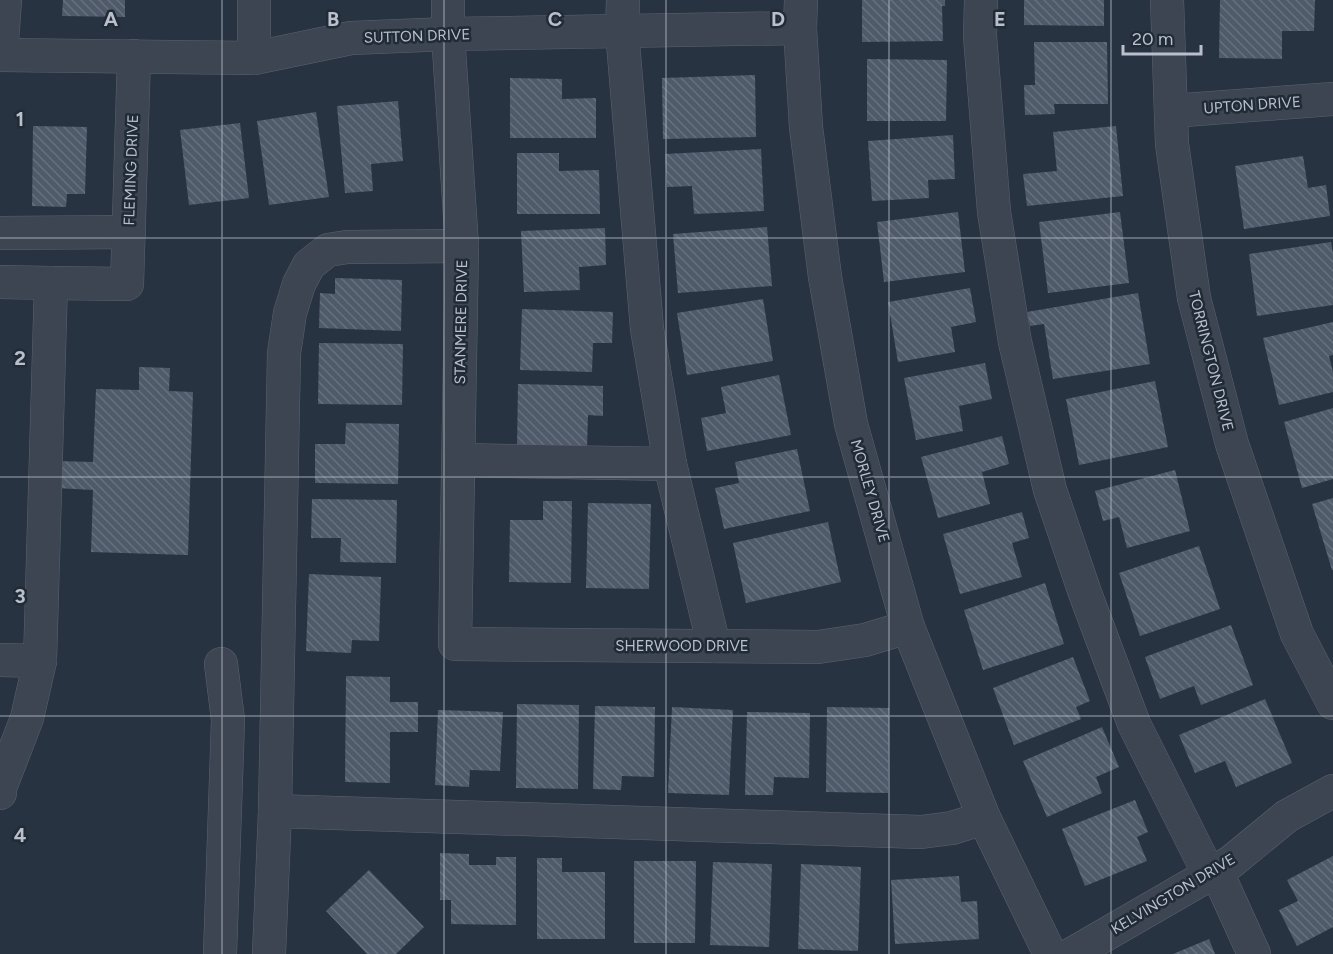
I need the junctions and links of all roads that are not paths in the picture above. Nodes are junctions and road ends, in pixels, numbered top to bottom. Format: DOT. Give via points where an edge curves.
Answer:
graph roads {
  1 [pos="5,0"];
  2 [pos="254,0"];
  3 [pos="448,0"];
  4 [pos="981,0"];
  5 [pos="1167,0"];
  6 [pos="800,14"];
  7 [pos="622,16"];
  8 [pos="448,34"];
  9 [pos="1,55"];
  10 [pos="134,56"];
  11 [pos="254,58"];
  12 [pos="1333,99"];
  13 [pos="1170,111"];
  14 [pos="129,232"];
  15 [pos="0,233"];
  16 [pos="462,246"];
  17 [pos="0,282"];
  18 [pos="51,283"];
  19 [pos="458,460"];
  20 [pos="670,464"];
  21 [pos="908,627"];
  22 [pos="455,644"];
  23 [pos="714,646"];
  24 [pos="0,660"];
  25 [pos="40,660"];
  26 [pos="221,664"];
  27 [pos="1333,703"];
  28 [pos="1333,791"];
  29 [pos="0,793"];
  30 [pos="275,811"];
  31 [pos="984,818"];
  32 [pos="1212,872"];
  33 [pos="220,954"];
  34 [pos="269,954"];
  35 [pos="1050,954"];
  36 [pos="1072,954"];
  37 [pos="1254,954"];
  1 -- 9 [label="street"];
  2 -- 11 [label="street"];
  3 -- 8 [label="street, STANMERE DRIVE"];
  4 -- 32 [label="street" via="980,36 994,212 1015,342 1050,490 1134,724"];
  5 -- 13 [label="street, TORRINGTON DRIVE"];
  6 -- 7 [label="street, SUTTON DRIVE"];
  6 -- 21 [label="street, MORLEY DRIVE" via="806,128 825,278 851,424"];
  7 -- 8 [label="street, SUTTON DRIVE"];
  7 -- 20 [label="street" via="647,329"];
  8 -- 11 [label="street, SUTTON DRIVE" via="351,38"];
  8 -- 16 [label="street, STANMERE DRIVE"];
  9 -- 10 [label="street, SUTTON DRIVE"];
  10 -- 11 [label="street, SUTTON DRIVE"];
  10 -- 14 [label="street, FLEMING DRIVE"];
  12 -- 13 [label="street, UPTON DRIVE"];
  13 -- 27 [label="street, TORRINGTON DRIVE" via="1194,298 1232,444 1297,634"];
  14 -- 15 [label="street"];
  14 -- 18 [label="street, FLEMING DRIVE" via="127,284"];
  16 -- 19 [label="street, STANMERE DRIVE"];
  16 -- 30 [label="street" via="328,250 309,265 299,284 284,353"];
  17 -- 18 [label="street"];
  18 -- 25 [label="street"];
  19 -- 20 [label="street"];
  19 -- 22 [label="street, STANMERE DRIVE"];
  20 -- 23 [label="street"];
  21 -- 23 [label="street, SHERWOOD DRIVE" via="865,640 818,646"];
  21 -- 31 [label="street, MORLEY DRIVE"];
  22 -- 23 [label="street, SHERWOOD DRIVE"];
  24 -- 25 [label="street"];
  25 -- 29 [label="street" via="27,718"];
  26 -- 33 [label="street" via="228,720"];
  28 -- 32 [label="street, KELVINGTON DRIVE" via="1287,816 1231,862"];
  30 -- 31 [label="street" via="897,832 952,828"];
  30 -- 34 [label="street"];
  31 -- 35 [label="street, MORLEY DRIVE"];
  32 -- 36 [label="street, KELVINGTON DRIVE"];
  32 -- 37 [label="street"];
}
